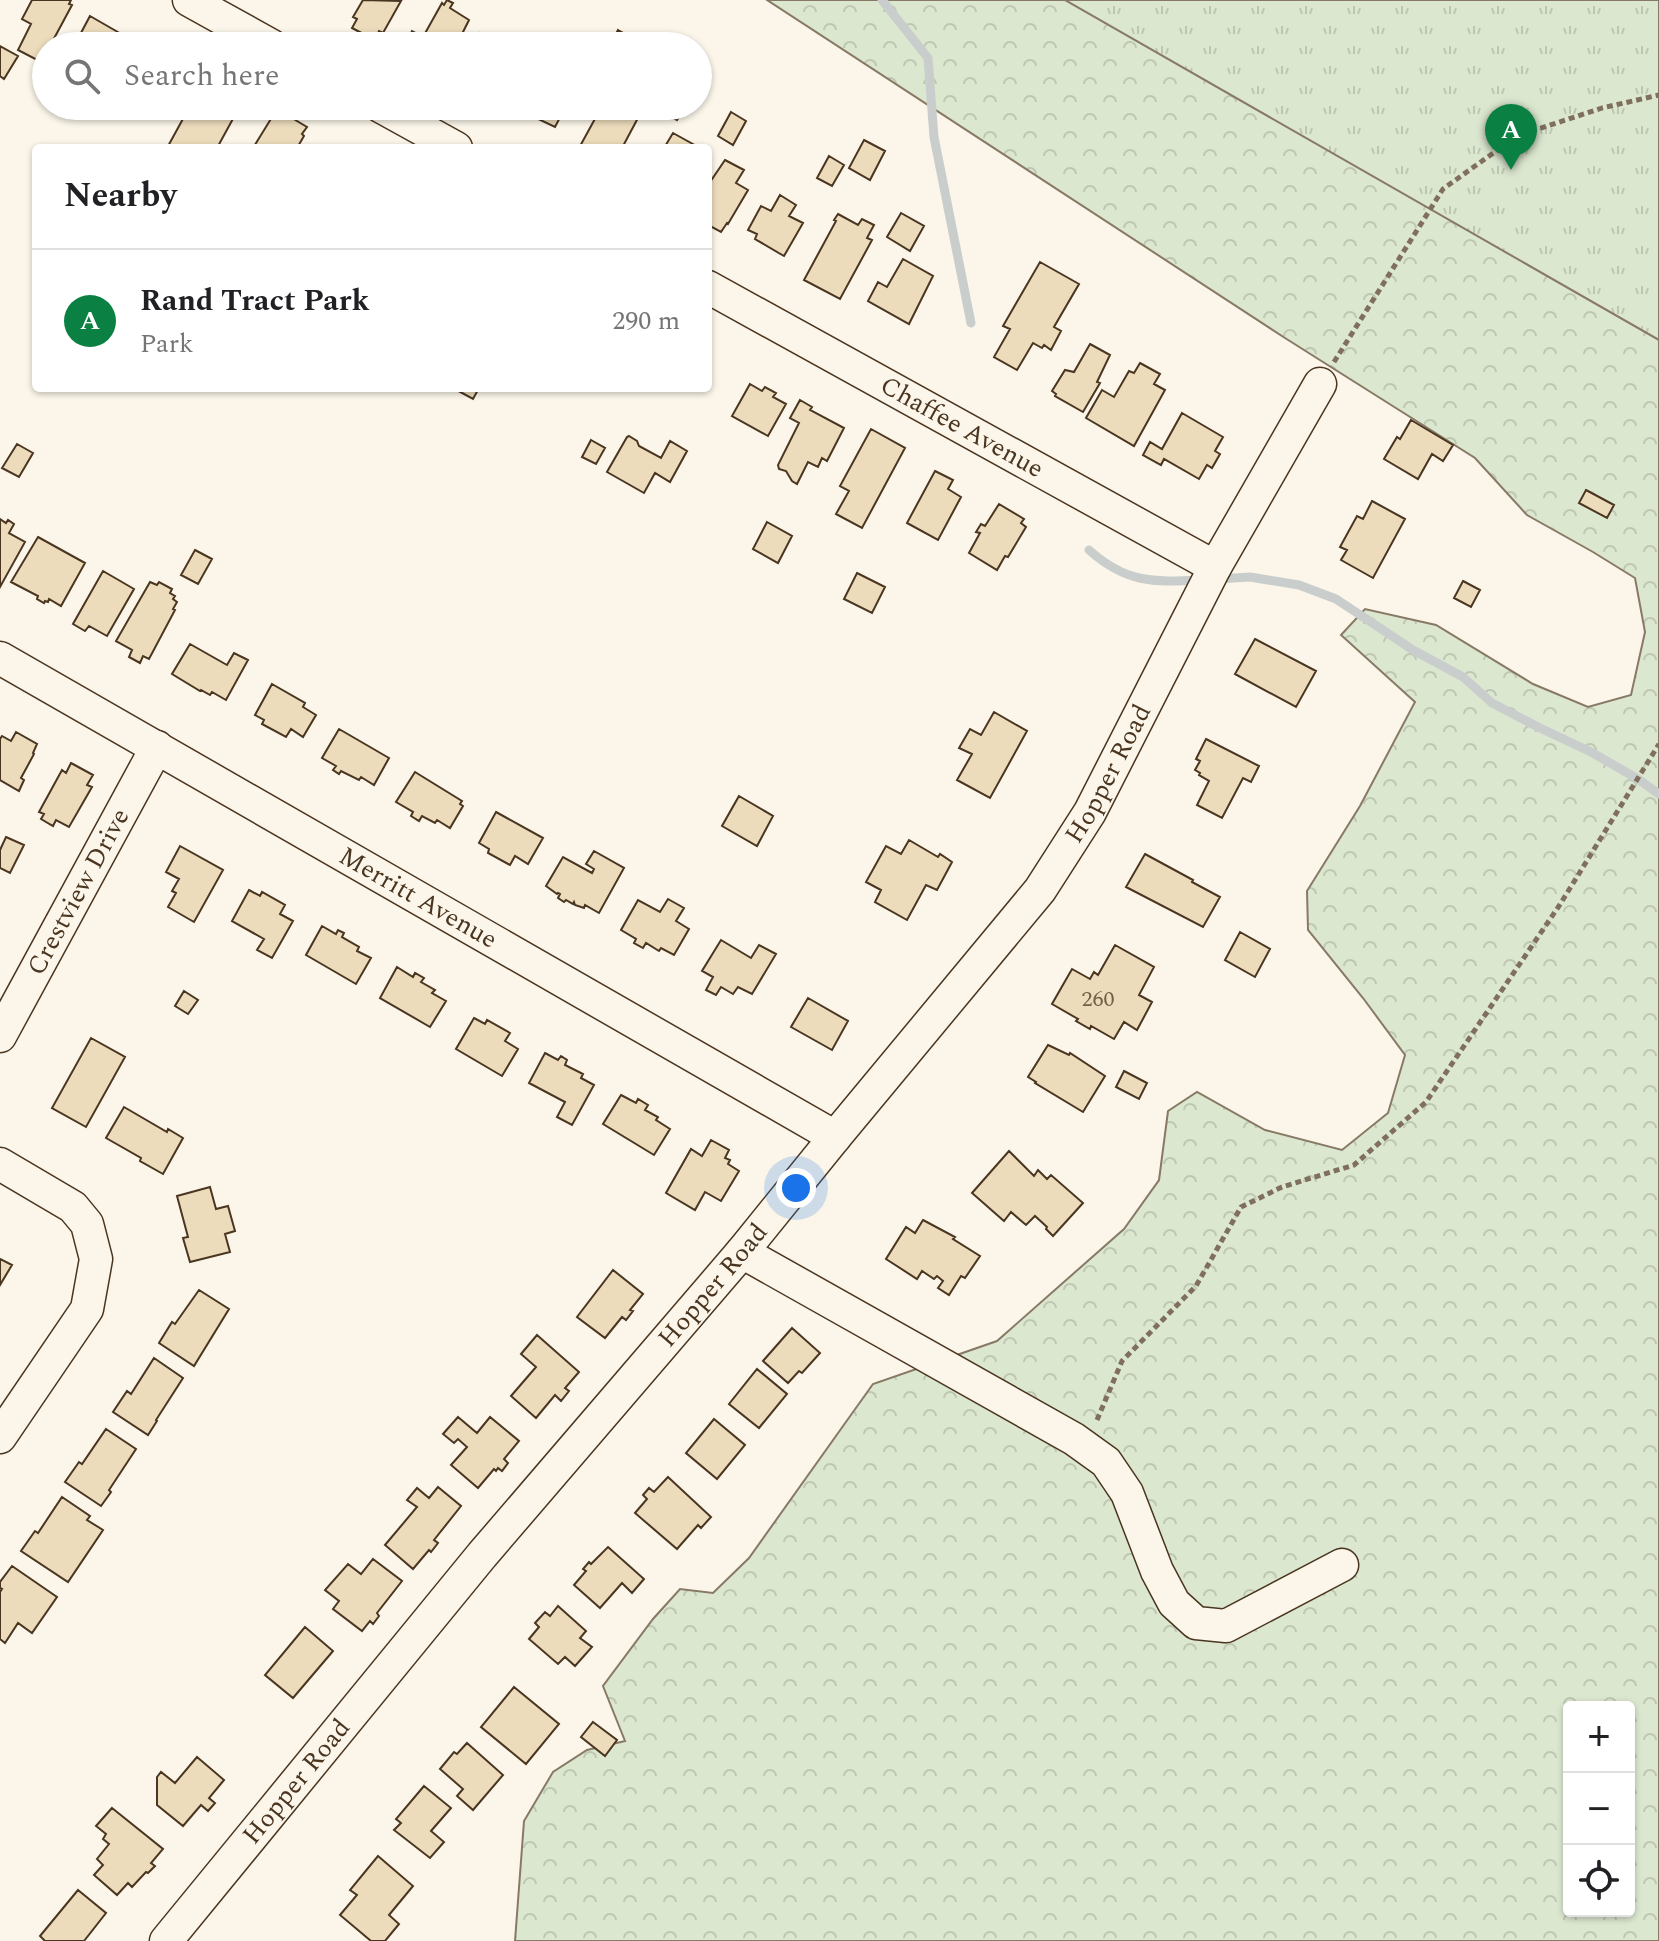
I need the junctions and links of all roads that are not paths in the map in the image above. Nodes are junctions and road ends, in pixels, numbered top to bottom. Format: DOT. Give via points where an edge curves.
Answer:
graph roads {
  1 [pos="189,0"];
  2 [pos="247,32"];
  3 [pos="405,120"];
  4 [pos="449,144"];
  5 [pos="712,289"];
  6 [pos="1320,384"];
  7 [pos="1215,567"];
  8 [pos="0,658"];
  9 [pos="157,747"];
  10 [pos="0,1036"];
  11 [pos="835,1137"];
  12 [pos="0,1164"];
  13 [pos="742,1252"];
  14 [pos="0,1437"];
  15 [pos="1342,1565"];
  16 [pos="166,1941"];
  1 -- 2 [label="street"];
  3 -- 4 [label="street"];
  5 -- 7 [label="street, Chaffee Avenue"];
  6 -- 7 [label="street, Hopper Road"];
  7 -- 11 [label="street, Hopper Road" via="1090,812 1040,890"];
  8 -- 9 [label="street, Merritt Avenue"];
  9 -- 10 [label="street, Crestview Drive"];
  9 -- 11 [label="street, Merritt Avenue"];
  11 -- 13 [label="street, Hopper Road"];
  12 -- 14 [label="street" via="73,1207 87,1224 96,1259 87,1309"];
  13 -- 15 [label="street" via="1106,1462 1127,1493 1174,1603 1196,1623 1226,1626"];
  13 -- 16 [label="street, Hopper Road" via="482,1555"];
}
